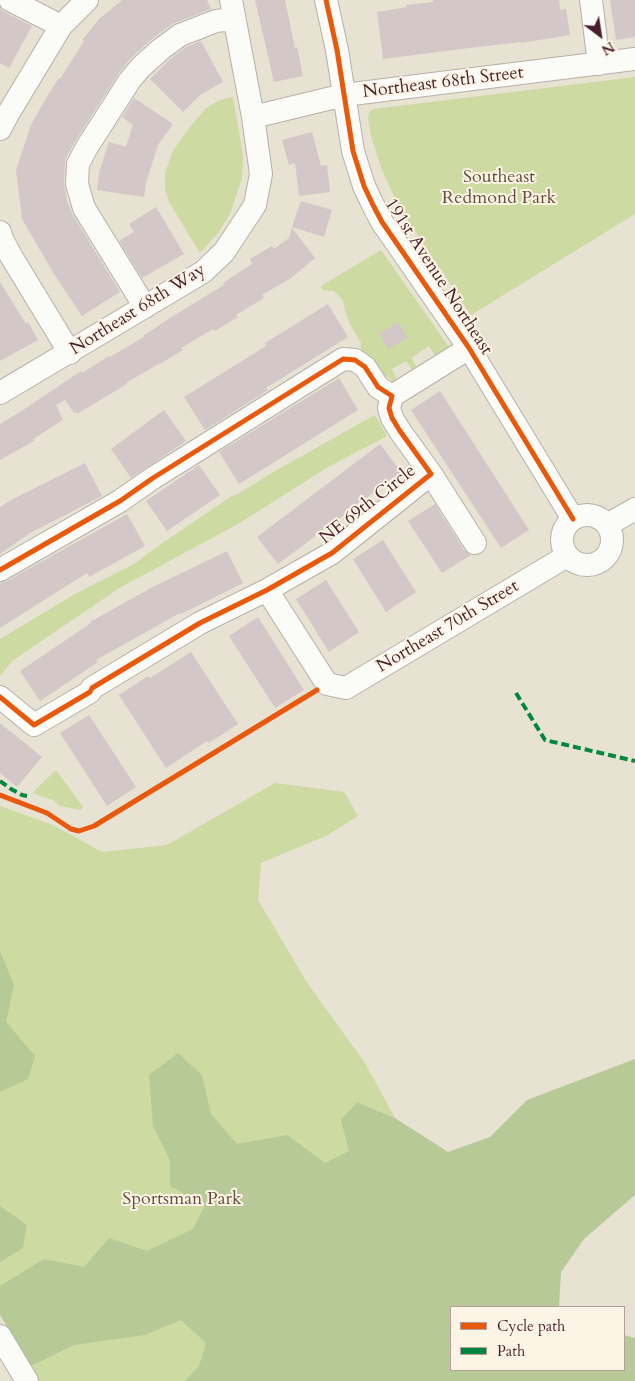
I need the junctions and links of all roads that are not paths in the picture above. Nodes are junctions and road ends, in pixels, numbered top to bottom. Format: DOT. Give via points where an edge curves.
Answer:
graph roads {
  1 [pos="10,0"];
  2 [pos="86,0"];
  3 [pos="326,0"];
  4 [pos="591,0"];
  5 [pos="232,10"];
  6 [pos="61,26"];
  7 [pos="635,60"];
  8 [pos="599,64"];
  9 [pos="344,95"];
  10 [pos="253,117"];
  11 [pos="0,129"];
  12 [pos="0,232"];
  13 [pos="145,307"];
  14 [pos="469,348"];
  15 [pos="70,353"];
  16 [pos="0,393"];
  17 [pos="392,396"];
  18 [pos="431,474"];
  19 [pos="635,509"];
  20 [pos="573,519"];
  21 [pos="607,525"];
  22 [pos="475,543"];
  23 [pos="567,556"];
  24 [pos="0,570"];
  25 [pos="267,590"];
  26 [pos="0,697"];
  27 [pos="0,1336"];
  28 [pos="27,1381"];
  1 -- 6 [label="street"];
  2 -- 6 [label="street"];
  3 -- 9 [label="street, 191st Avenue Northeast"];
  4 -- 8 [label="street"];
  5 -- 10 [label="street"];
  5 -- 13 [label="street" via="216,21 180,36 141,67 78,164 77,184 84,208"];
  6 -- 11 [label="street"];
  7 -- 8 [label="street, Northeast 68th Street"];
  8 -- 9 [label="street, Northeast 68th Street"];
  9 -- 10 [label="street, Northeast 68th Street"];
  9 -- 14 [label="street, 191st Avenue Northeast" via="353,151 373,205"];
  10 -- 13 [label="street, Northeast 68th Way" via="261,174 255,205 224,252 203,272"];
  12 -- 15 [label="street"];
  13 -- 15 [label="street, Northeast 68th Way"];
  14 -- 17 [label="street"];
  14 -- 20 [label="street, 191st Avenue Northeast"];
  15 -- 16 [label="street, Northeast 68th Way"];
  17 -- 18 [label="street, NE 69th Circle" via="389,408 392,418"];
  17 -- 24 [label="street" via="378,387 365,367 355,360 343,359 120,501"];
  18 -- 22 [label="street, NE 69th Circle"];
  18 -- 25 [label="street, NE 69th Circle" via="332,553"];
  19 -- 21 [label="street"];
  20 -- 21 [label="street" via="591,515"];
  20 -- 23 [label="street" via="562,536"];
  21 -- 23 [label="street" via="612,545 600,562 578,564"];
  23 -- 25 [label="street, Northeast 70th Street" via="346,688 327,684"];
  25 -- 26 [label="street, NE 69th Circle" via="200,623 34,725"];
  27 -- 28 [label="street"];
}
